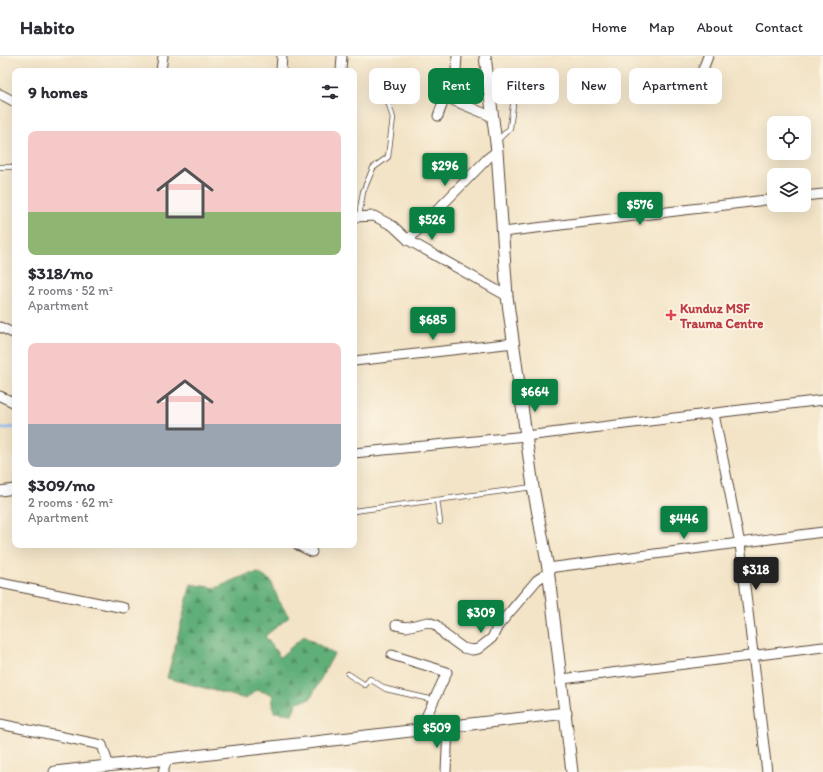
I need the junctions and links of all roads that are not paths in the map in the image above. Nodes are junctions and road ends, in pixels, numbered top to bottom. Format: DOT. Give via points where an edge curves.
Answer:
graph roads {
  1 [pos="163,56"];
  2 [pos="282,56"];
  3 [pos="342,56"];
  4 [pos="457,56"];
  5 [pos="486,56"];
  6 [pos="708,56"];
  7 [pos="161,68"];
  8 [pos="281,68"];
  9 [pos="341,68"];
  10 [pos="456,68"];
  11 [pos="704,68"];
  12 [pos="0,94"];
  13 [pos="12,100"];
  14 [pos="389,104"];
  15 [pos="442,104"];
  16 [pos="463,104"];
  17 [pos="513,105"];
  18 [pos="438,116"];
  19 [pos="493,117"];
  20 [pos="496,147"];
  21 [pos="0,167"];
  22 [pos="12,167"];
  23 [pos="823,194"];
  24 [pos="811,195"];
  25 [pos="767,201"];
  26 [pos="357,213"];
  27 [pos="357,217"];
  28 [pos="503,232"];
  29 [pos="408,240"];
  30 [pos="507,296"];
  31 [pos="0,327"];
  32 [pos="12,333"];
  33 [pos="514,343"];
  34 [pos="357,361"];
  35 [pos="0,396"];
  36 [pos="823,400"];
  37 [pos="12,402"];
  38 [pos="714,414"];
  39 [pos="526,436"];
  40 [pos="357,453"];
  41 [pos="533,487"];
  42 [pos="12,489"];
  43 [pos="0,491"];
  44 [pos="437,500"];
  45 [pos="357,511"];
  46 [pos="440,522"];
  47 [pos="823,532"];
  48 [pos="740,544"];
  49 [pos="304,548"];
  50 [pos="312,552"];
  51 [pos="548,570"];
  52 [pos="0,583"];
  53 [pos="124,608"];
  54 [pos="396,624"];
  55 [pos="823,647"];
  56 [pos="392,655"];
  57 [pos="753,656"];
  58 [pos="348,674"];
  59 [pos="562,679"];
  60 [pos="434,700"];
  61 [pos="566,714"];
  62 [pos="0,724"];
  63 [pos="448,727"];
  64 [pos="420,730"];
  65 [pos="167,759"];
  66 [pos="109,766"];
  67 [pos="126,768"];
  68 [pos="55,772"];
  69 [pos="162,772"];
  70 [pos="446,772"];
  71 [pos="572,772"];
  72 [pos="767,772"];
  1 -- 7 [label="street"];
  2 -- 8 [label="street"];
  3 -- 9 [label="street"];
  4 -- 10 [label="street"];
  5 -- 19 [label="street"];
  6 -- 11 [label="street"];
  12 -- 13 [label="street"];
  14 -- 26 [label="lane" via="393,118 388,158 373,168"];
  15 -- 18 [label="street"];
  16 -- 19 [label="street"];
  17 -- 20 [label="lane" via="510,128"];
  19 -- 20 [label="street"];
  20 -- 28 [label="street"];
  20 -- 29 [label="street"];
  21 -- 22 [label="lane"];
  23 -- 24 [label="street"];
  25 -- 28 [label="street"];
  27 -- 29 [label="street" via="374,216 393,226"];
  28 -- 30 [label="street"];
  29 -- 30 [label="street"];
  30 -- 33 [label="street"];
  31 -- 32 [label="street"];
  33 -- 34 [label="street"];
  33 -- 39 [label="street"];
  35 -- 37 [label="street"];
  36 -- 38 [label="street"];
  38 -- 39 [label="street"];
  38 -- 48 [label="street"];
  39 -- 40 [label="street"];
  39 -- 41 [label="street"];
  41 -- 44 [label="lane"];
  41 -- 51 [label="street"];
  42 -- 43 [label="street"];
  44 -- 45 [label="lane"];
  44 -- 46 [label="lane"];
  47 -- 48 [label="street"];
  48 -- 51 [label="street"];
  48 -- 57 [label="street"];
  49 -- 50 [label="street"];
  51 -- 54 [label="street" via="498,626 492,638 478,649 463,648 445,635 436,624 428,622 406,627"];
  51 -- 59 [label="street"];
  52 -- 53 [label="street"];
  55 -- 57 [label="street"];
  56 -- 60 [label="street" via="447,672"];
  57 -- 59 [label="street"];
  57 -- 72 [label="street"];
  58 -- 60 [label="lane" via="365,685 370,679 386,689"];
  59 -- 61 [label="street"];
  60 -- 64 [label="street"];
  61 -- 63 [label="street"];
  61 -- 71 [label="street"];
  62 -- 66 [label="street" via="102,745"];
  63 -- 64 [label="street"];
  63 -- 70 [label="street"];
  64 -- 65 [label="street"];
  65 -- 67 [label="street"];
  65 -- 69 [label="street"];
  66 -- 67 [label="street"];
  66 -- 68 [label="street"];
}
